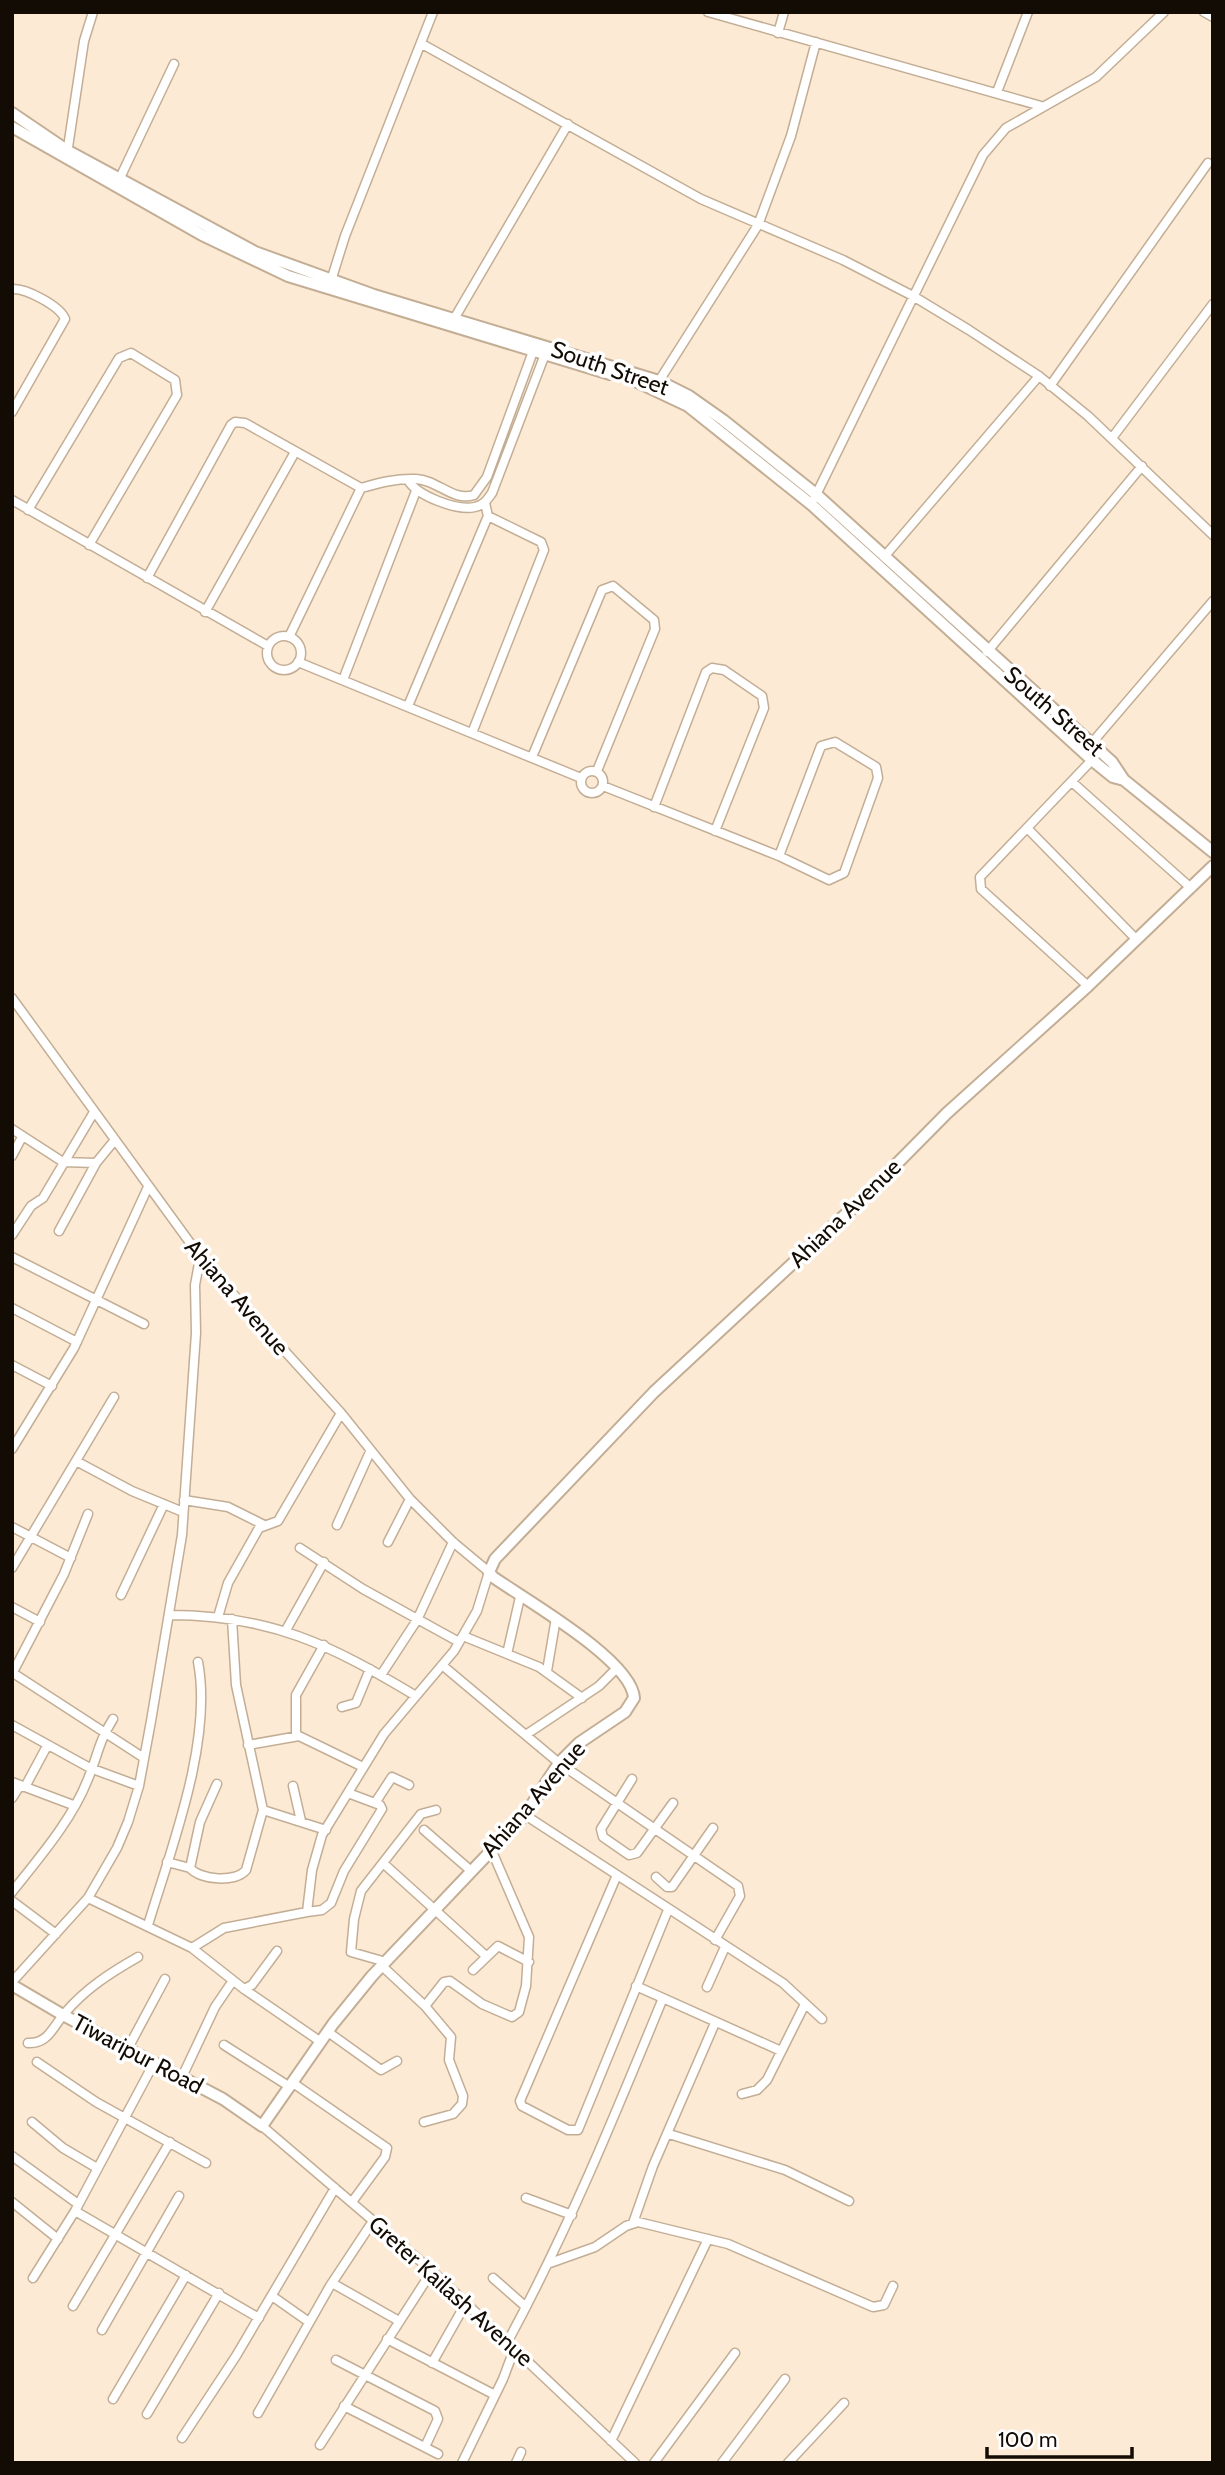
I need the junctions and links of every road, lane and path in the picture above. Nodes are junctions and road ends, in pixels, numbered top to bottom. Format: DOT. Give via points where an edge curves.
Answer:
graph roads {
  1 [pos="93,12"];
  2 [pos="433,12"];
  3 [pos="708,12"];
  4 [pos="784,12"];
  5 [pos="1028,12"];
  6 [pos="1164,12"];
  7 [pos="1204,12"];
  8 [pos="1213,17"];
  9 [pos="778,33"];
  10 [pos="816,42"];
  11 [pos="422,44"];
  12 [pos="174,64"];
  13 [pos="997,92"];
  14 [pos="1041,106"];
  15 [pos="12,113"];
  16 [pos="568,124"];
  17 [pos="12,127"];
  18 [pos="67,155"];
  19 [pos="1208,163"];
  20 [pos="119,180"];
  21 [pos="758,225"];
  22 [pos="329,285"];
  23 [pos="12,289"];
  24 [pos="914,296"];
  25 [pos="1213,304"];
  26 [pos="454,319"];
  27 [pos="541,349"];
  28 [pos="1039,376"];
  29 [pos="659,381"];
  30 [pos="1050,386"];
  31 [pos="12,412"];
  32 [pos="509,416"];
  33 [pos="519,419"];
  34 [pos="1112,438"];
  35 [pos="295,452"];
  36 [pos="1142,466"];
  37 [pos="408,480"];
  38 [pos="361,488"];
  39 [pos="416,491"];
  40 [pos="12,500"];
  41 [pos="814,500"];
  42 [pos="485,503"];
  43 [pos="28,510"];
  44 [pos="488,516"];
  45 [pos="1213,535"];
  46 [pos="89,545"];
  47 [pos="884,557"];
  48 [pos="147,578"];
  49 [pos="1213,601"];
  50 [pos="205,612"];
  51 [pos="289,637"];
  52 [pos="268,646"];
  53 [pos="987,652"];
  54 [pos="298,662"];
  55 [pos="343,680"];
  56 [pos="408,706"];
  57 [pos="472,733"];
  58 [pos="1091,744"];
  59 [pos="532,757"];
  60 [pos="1092,760"];
  61 [pos="597,771"];
  62 [pos="581,778"];
  63 [pos="1124,780"];
  64 [pos="1072,782"];
  65 [pos="603,786"];
  66 [pos="654,807"];
  67 [pos="1028,829"];
  68 [pos="715,831"];
  69 [pos="1213,852"];
  70 [pos="779,856"];
  71 [pos="1213,866"];
  72 [pos="1191,888"];
  73 [pos="1137,940"];
  74 [pos="1088,986"];
  75 [pos="14,1003"];
  76 [pos="94,1112"];
  77 [pos="12,1129"];
  78 [pos="22,1137"];
  79 [pos="114,1141"];
  80 [pos="12,1156"];
  81 [pos="63,1162"];
  82 [pos="96,1163"];
  83 [pos="148,1187"];
  84 [pos="58,1231"];
  85 [pos="12,1235"];
  86 [pos="12,1257"];
  87 [pos="200,1258"];
  88 [pos="97,1301"];
  89 [pos="12,1308"];
  90 [pos="144,1324"];
  91 [pos="77,1342"];
  92 [pos="12,1365"];
  93 [pos="52,1386"];
  94 [pos="114,1396"];
  95 [pos="341,1413"];
  96 [pos="15,1437"];
  97 [pos="12,1449"];
  98 [pos="370,1452"];
  99 [pos="76,1461"];
  100 [pos="411,1499"];
  101 [pos="184,1500"];
  102 [pos="164,1504"];
  103 [pos="183,1512"];
  104 [pos="88,1514"];
  105 [pos="264,1525"];
  106 [pos="337,1525"];
  107 [pos="12,1527"];
  108 [pos="31,1537"];
  109 [pos="388,1542"];
  110 [pos="453,1542"];
  111 [pos="300,1548"];
  112 [pos="71,1558"];
  113 [pos="324,1562"];
  114 [pos="12,1568"];
  115 [pos="489,1572"];
  116 [pos="121,1595"];
  117 [pos="520,1597"];
  118 [pos="12,1607"];
  119 [pos="169,1615"];
  120 [pos="218,1617"];
  121 [pos="556,1618"];
  122 [pos="232,1619"];
  123 [pos="417,1619"];
  124 [pos="40,1622"];
  125 [pos="286,1630"];
  126 [pos="461,1639"];
  127 [pos="324,1645"];
  128 [pos="506,1654"];
  129 [pos="198,1662"];
  130 [pos="442,1665"];
  131 [pos="617,1668"];
  132 [pos="14,1669"];
  133 [pos="370,1670"];
  134 [pos="547,1671"];
  135 [pos="381,1675"];
  136 [pos="416,1696"];
  137 [pos="582,1698"];
  138 [pos="342,1707"];
  139 [pos="113,1719"];
  140 [pos="12,1725"];
  141 [pos="105,1732"];
  142 [pos="527,1734"];
  143 [pos="296,1736"];
  144 [pos="248,1745"];
  145 [pos="47,1746"];
  146 [pos="144,1758"];
  147 [pos="559,1763"];
  148 [pos="363,1767"];
  149 [pos="90,1769"];
  150 [pos="632,1779"];
  151 [pos="12,1782"];
  152 [pos="217,1784"];
  153 [pos="409,1785"];
  154 [pos="139,1786"];
  155 [pos="293,1786"];
  156 [pos="25,1787"];
  157 [pos="348,1793"];
  158 [pos="12,1798"];
  159 [pos="375,1803"];
  160 [pos="673,1803"];
  161 [pos="616,1804"];
  162 [pos="73,1805"];
  163 [pos="263,1810"];
  164 [pos="436,1810"];
  165 [pos="525,1815"];
  166 [pos="301,1821"];
  167 [pos="713,1828"];
  168 [pos="326,1830"];
  169 [pos="424,1830"];
  170 [pos="654,1830"];
  171 [pos="491,1849"];
  172 [pos="693,1856"];
  173 [pos="167,1862"];
  174 [pos="383,1863"];
  175 [pos="190,1868"];
  176 [pos="470,1870"];
  177 [pos="617,1875"];
  178 [pos="656,1877"];
  179 [pos="12,1892"];
  180 [pos="88,1898"];
  181 [pos="12,1901"];
  182 [pos="436,1908"];
  183 [pos="668,1910"];
  184 [pos="307,1912"];
  185 [pos="148,1925"];
  186 [pos="56,1934"];
  187 [pos="715,1940"];
  188 [pos="726,1947"];
  189 [pos="192,1948"];
  190 [pos="277,1951"];
  191 [pos="486,1956"];
  192 [pos="138,1957"];
  193 [pos="528,1962"];
  194 [pos="384,1964"];
  195 [pos="473,1970"];
  196 [pos="164,1979"];
  197 [pos="232,1982"];
  198 [pos="12,1983"];
  199 [pos="636,1986"];
  200 [pos="707,1987"];
  201 [pos="244,1989"];
  202 [pos="663,1998"];
  203 [pos="805,2004"];
  204 [pos="425,2006"];
  205 [pos="63,2015"];
  206 [pos="822,2020"];
  207 [pos="715,2023"];
  208 [pos="328,2032"];
  209 [pos="321,2042"];
  210 [pos="28,2043"];
  211 [pos="224,2045"];
  212 [pos="127,2050"];
  213 [pos="781,2052"];
  214 [pos="397,2061"];
  215 [pos="37,2062"];
  216 [pos="154,2063"];
  217 [pos="182,2077"];
  218 [pos="291,2085"];
  219 [pos="742,2095"];
  220 [pos="124,2117"];
  221 [pos="32,2122"];
  222 [pos="424,2122"];
  223 [pos="262,2126"];
  224 [pos="669,2134"];
  225 [pos="170,2142"];
  226 [pos="12,2156"];
  227 [pos="206,2163"];
  228 [pos="97,2168"];
  229 [pos="335,2188"];
  230 [pos="179,2196"];
  231 [pos="526,2198"];
  232 [pos="849,2201"];
  233 [pos="12,2202"];
  234 [pos="352,2202"];
  235 [pos="76,2208"];
  236 [pos="572,2215"];
  237 [pos="373,2221"];
  238 [pos="633,2223"];
  239 [pos="116,2237"];
  240 [pos="58,2239"];
  241 [pos="708,2239"];
  242 [pos="145,2253"];
  243 [pos="550,2263"];
  244 [pos="432,2271"];
  245 [pos="186,2275"];
  246 [pos="33,2278"];
  247 [pos="493,2278"];
  248 [pos="332,2283"];
  249 [pos="893,2286"];
  250 [pos="219,2293"];
  251 [pos="272,2296"];
  252 [pos="467,2303"];
  253 [pos="73,2306"];
  254 [pos="526,2307"];
  255 [pos="259,2318"];
  256 [pos="399,2321"];
  257 [pos="309,2322"];
  258 [pos="102,2330"];
  259 [pos="387,2339"];
  260 [pos="511,2344"];
  261 [pos="736,2353"];
  262 [pos="336,2360"];
  263 [pos="432,2364"];
  264 [pos="363,2375"];
  265 [pos="785,2379"];
  266 [pos="495,2395"];
  267 [pos="113,2399"];
  268 [pos="844,2403"];
  269 [pos="344,2406"];
  270 [pos="258,2413"];
  271 [pos="147,2414"];
  272 [pos="182,2438"];
  273 [pos="611,2441"];
  274 [pos="320,2445"];
  275 [pos="425,2447"];
  276 [pos="522,2452"];
  277 [pos="438,2454"];
  278 [pos="462,2463"];
  279 [pos="516,2463"];
  280 [pos="635,2463"];
  281 [pos="654,2463"];
  282 [pos="722,2463"];
  283 [pos="788,2463"];
  1 -- 18 [label="street" via="84,41"];
  2 -- 11 [label="street"];
  3 -- 9 [label="street"];
  4 -- 9 [label="street"];
  5 -- 13 [label="street"];
  6 -- 14 [label="street" via="1096,78"];
  7 -- 8 [label="street"];
  9 -- 10 [label="street"];
  10 -- 13 [label="street"];
  10 -- 21 [label="street" via="791,136"];
  11 -- 16 [label="street"];
  11 -- 22 [label="street"];
  12 -- 20 [label="street"];
  13 -- 14 [label="street"];
  14 -- 24 [label="street" via="1006,128 983,155"];
  15 -- 18 [label="street, South Street"];
  16 -- 21 [label="street" via="701,199"];
  16 -- 26 [label="street"];
  17 -- 18 [label="street"];
  18 -- 20 [label="street, South Street"];
  18 -- 22 [label="street" via="252,261"];
  19 -- 30 [label="street"];
  20 -- 22 [label="street, South Street" via="255,252"];
  21 -- 24 [label="street"];
  21 -- 29 [label="street"];
  22 -- 26 [label="street, South Street"];
  22 -- 27 [label="street"];
  23 -- 31 [label="street" via="25,291 65,319"];
  24 -- 28 [label="street"];
  24 -- 41 [label="street"];
  25 -- 34 [label="street"];
  26 -- 27 [label="street, South Street"];
  27 -- 29 [label="street, South Street"];
  27 -- 32 [label="street"];
  27 -- 33 [label="street"];
  27 -- 41 [label="street" via="643,384 688,405"];
  28 -- 30 [label="street"];
  28 -- 47 [label="street"];
  29 -- 41 [label="street, South Street" via="723,420"];
  30 -- 34 [label="street"];
  32 -- 33 [label="street"];
  32 -- 37 [label="street" via="487,477 474,495 462,498 425,481"];
  33 -- 42 [label="street"];
  34 -- 36 [label="street"];
  35 -- 38 [label="street"];
  35 -- 48 [label="street" via="246,424 231,425"];
  35 -- 50 [label="street"];
  36 -- 45 [label="street"];
  36 -- 53 [label="street"];
  37 -- 38 [label="street"];
  37 -- 39 [label="street"];
  38 -- 51 [label="street"];
  39 -- 42 [label="street" via="465,508"];
  39 -- 55 [label="street"];
  40 -- 43 [label="street"];
  41 -- 47 [label="street, South Street"];
  41 -- 60 [label="street"];
  42 -- 44 [label="street"];
  43 -- 46 [label="street"];
  43 -- 46 [label="street" via="119,358 131,353 175,380 177,395"];
  44 -- 56 [label="street"];
  44 -- 57 [label="street" via="541,542 544,550"];
  46 -- 48 [label="street"];
  47 -- 53 [label="street, South Street"];
  48 -- 50 [label="street"];
  49 -- 58 [label="street"];
  50 -- 52 [label="street"];
  51 -- 52 [label="street" via="277,637"];
  51 -- 54 [label="street" via="300,650"];
  52 -- 54 [label="street" via="268,658 276,668 288,669"];
  53 -- 58 [label="street, South Street"];
  54 -- 55 [label="street"];
  55 -- 56 [label="street"];
  56 -- 57 [label="street"];
  57 -- 59 [label="street"];
  58 -- 63 [label="street, South Street"];
  59 -- 61 [label="street" via="602,590 613,586 654,620 655,629"];
  59 -- 62 [label="street"];
  60 -- 63 [label="street" via="1113,778"];
  60 -- 64 [label="street"];
  61 -- 62 [label="street" via="587,771"];
  61 -- 65 [label="street"];
  62 -- 65 [label="street" via="582,787 590,793"];
  63 -- 69 [label="street, South Street"];
  64 -- 67 [label="street"];
  64 -- 72 [label="street"];
  65 -- 66 [label="street"];
  66 -- 68 [label="street"];
  66 -- 68 [label="street" via="706,672 724,670 762,696 764,708"];
  67 -- 73 [label="street"];
  67 -- 74 [label="street" via="980,877 981,889"];
  68 -- 70 [label="street"];
  70 -- 70 [label="street" via="821,746 835,742 876,767 878,778 842,875 829,880"];
  71 -- 72 [label="street, Ahiana Avenue"];
  72 -- 73 [label="street, Ahiana Avenue"];
  73 -- 74 [label="street, Ahiana Avenue"];
  74 -- 115 [label="street, Ahiana Avenue" via="947,1113 851,1210 654,1392 495,1559"];
  75 -- 76 [label="street, Ahiana Avenue"];
  76 -- 79 [label="street, Ahiana Avenue"];
  76 -- 81 [label="street"];
  77 -- 78 [label="street"];
  78 -- 80 [label="street"];
  78 -- 81 [label="street"];
  79 -- 82 [label="street"];
  79 -- 83 [label="street, Ahiana Avenue"];
  81 -- 82 [label="street"];
  81 -- 85 [label="street" via="43,1198 31,1206"];
  82 -- 84 [label="street"];
  83 -- 87 [label="street, Ahiana Avenue"];
  83 -- 88 [label="street"];
  86 -- 88 [label="street"];
  87 -- 95 [label="street, Ahiana Avenue"];
  87 -- 101 [label="street"];
  88 -- 90 [label="street"];
  88 -- 91 [label="street"];
  89 -- 91 [label="street"];
  91 -- 93 [label="street"];
  92 -- 93 [label="street"];
  93 -- 96 [label="street"];
  94 -- 99 [label="street"];
  95 -- 98 [label="street, Ahiana Avenue"];
  95 -- 105 [label="street" via="278,1521"];
  96 -- 97 [label="street"];
  98 -- 100 [label="street, Ahiana Avenue"];
  98 -- 106 [label="street"];
  99 -- 102 [label="street"];
  99 -- 108 [label="street"];
  100 -- 109 [label="street"];
  100 -- 110 [label="street, Ahiana Avenue"];
  101 -- 103 [label="street"];
  101 -- 105 [label="street" via="229,1507"];
  102 -- 103 [label="street"];
  102 -- 116 [label="street"];
  103 -- 119 [label="street"];
  104 -- 112 [label="street"];
  105 -- 120 [label="street" via="234,1571"];
  107 -- 108 [label="street"];
  108 -- 112 [label="street"];
  108 -- 114 [label="street"];
  110 -- 115 [label="street, Ahiana Avenue"];
  110 -- 123 [label="street"];
  111 -- 113 [label="street"];
  112 -- 124 [label="street"];
  113 -- 123 [label="street"];
  113 -- 125 [label="street"];
  115 -- 117 [label="street, Ahiana Avenue"];
  115 -- 126 [label="street" via="477,1611"];
  117 -- 121 [label="street, Ahiana Avenue"];
  117 -- 128 [label="street"];
  118 -- 124 [label="street"];
  119 -- 120 [label="street"];
  119 -- 146 [label="street"];
  120 -- 122 [label="street"];
  121 -- 131 [label="street, Ahiana Avenue"];
  121 -- 134 [label="street"];
  122 -- 125 [label="street"];
  122 -- 144 [label="street" via="233,1663"];
  123 -- 126 [label="street"];
  123 -- 135 [label="street"];
  124 -- 132 [label="street"];
  125 -- 127 [label="street"];
  126 -- 128 [label="street"];
  126 -- 130 [label="street"];
  127 -- 133 [label="street"];
  127 -- 143 [label="street" via="296,1695"];
  128 -- 134 [label="street"];
  129 -- 173 [label="street" via="201,1715 190,1780"];
  130 -- 136 [label="street"];
  130 -- 142 [label="street"];
  131 -- 137 [label="street"];
  131 -- 147 [label="street, Ahiana Avenue" via="633,1690 630,1705"];
  132 -- 141 [label="street"];
  133 -- 135 [label="street"];
  133 -- 138 [label="street" via="356,1703"];
  134 -- 137 [label="street"];
  135 -- 136 [label="street"];
  136 -- 148 [label="street"];
  137 -- 142 [label="street"];
  139 -- 141 [label="street"];
  140 -- 145 [label="street"];
  141 -- 146 [label="street"];
  141 -- 149 [label="street"];
  142 -- 147 [label="street"];
  143 -- 144 [label="street"];
  143 -- 148 [label="street"];
  144 -- 163 [label="street"];
  145 -- 149 [label="street"];
  145 -- 156 [label="street"];
  146 -- 154 [label="street"];
  147 -- 161 [label="street"];
  147 -- 165 [label="street, Ahiana Avenue"];
  148 -- 157 [label="street"];
  149 -- 154 [label="street"];
  149 -- 162 [label="street"];
  150 -- 161 [label="street"];
  151 -- 156 [label="street"];
  152 -- 175 [label="street" via="200,1822"];
  153 -- 159 [label="street" via="392,1777"];
  154 -- 180 [label="street" via="117,1848"];
  155 -- 166 [label="street"];
  156 -- 158 [label="street" via="19,1787"];
  156 -- 162 [label="street"];
  157 -- 159 [label="street"];
  157 -- 168 [label="street"];
  159 -- 184 [label="street" via="382,1809 364,1833 331,1903 323,1910"];
  160 -- 170 [label="street"];
  161 -- 170 [label="street"];
  161 -- 170 [label="street" via="601,1829 612,1844 633,1855"];
  162 -- 179 [label="street"];
  163 -- 166 [label="street"];
  163 -- 175 [label="street" via="242,1875 213,1877"];
  164 -- 174 [label="street" via="421,1814"];
  165 -- 171 [label="street, Ahiana Avenue"];
  165 -- 177 [label="street"];
  166 -- 168 [label="street"];
  167 -- 172 [label="street"];
  168 -- 184 [label="street" via="312,1870"];
  169 -- 176 [label="street"];
  170 -- 172 [label="street"];
  171 -- 176 [label="street, Ahiana Avenue"];
  171 -- 193 [label="street" via="529,1937"];
  172 -- 178 [label="street" via="672,1887"];
  172 -- 187 [label="street" via="741,1892"];
  173 -- 175 [label="street"];
  173 -- 185 [label="street"];
  174 -- 182 [label="street"];
  174 -- 194 [label="street" via="361,1891 350,1946 356,1955"];
  176 -- 182 [label="street, Ahiana Avenue"];
  177 -- 183 [label="street"];
  177 -- 199 [label="street" via="520,2101 522,2106 568,2130 578,2130"];
  180 -- 185 [label="street"];
  180 -- 186 [label="street"];
  181 -- 186 [label="street"];
  182 -- 191 [label="street"];
  182 -- 194 [label="street, Ahiana Avenue"];
  183 -- 187 [label="street"];
  183 -- 199 [label="street"];
  184 -- 189 [label="street" via="224,1928"];
  185 -- 189 [label="street"];
  186 -- 198 [label="street"];
  187 -- 188 [label="street"];
  188 -- 200 [label="street"];
  188 -- 203 [label="street" via="783,1983"];
  189 -- 197 [label="street"];
  190 -- 201 [label="street"];
  191 -- 193 [label="street" via="502,1945"];
  191 -- 195 [label="street"];
  192 -- 205 [label="street" via="94,1984"];
  193 -- 204 [label="street" via="523,1999 514,2017 482,2004 450,1981 444,1982"];
  194 -- 204 [label="street"];
  194 -- 208 [label="street, Ahiana Avenue"];
  196 -- 212 [label="street"];
  197 -- 201 [label="street"];
  197 -- 217 [label="street"];
  198 -- 205 [label="street, Tiwaripur Road"];
  199 -- 202 [label="street"];
  201 -- 209 [label="street"];
  202 -- 207 [label="street"];
  202 -- 236 [label="street"];
  203 -- 206 [label="street"];
  203 -- 213 [label="street"];
  204 -- 222 [label="street" via="451,2037 449,2060 463,2100 453,2114"];
  205 -- 210 [label="street" via="46,2039"];
  205 -- 212 [label="street, Tiwaripur Road"];
  207 -- 213 [label="street"];
  207 -- 224 [label="street"];
  208 -- 209 [label="street, Ahiana Avenue"];
  208 -- 214 [label="street" via="381,2070"];
  209 -- 218 [label="street, Ahiana Avenue"];
  211 -- 218 [label="street"];
  212 -- 216 [label="street, Tiwaripur Road"];
  213 -- 219 [label="street" via="762,2087"];
  215 -- 220 [label="street"];
  216 -- 217 [label="street, Tiwaripur Road"];
  216 -- 220 [label="street"];
  217 -- 223 [label="street, Tiwaripur Road"];
  218 -- 223 [label="street, Ahiana Avenue"];
  218 -- 234 [label="street" via="387,2148"];
  220 -- 225 [label="street"];
  220 -- 228 [label="street"];
  221 -- 228 [label="street"];
  223 -- 229 [label="street, Greter Kailash Avenue"];
  224 -- 232 [label="street" via="785,2170"];
  224 -- 238 [label="street"];
  225 -- 227 [label="street"];
  225 -- 239 [label="street"];
  226 -- 235 [label="street"];
  228 -- 235 [label="street"];
  229 -- 234 [label="street, Greter Kailash Avenue"];
  229 -- 251 [label="street"];
  230 -- 242 [label="street"];
  231 -- 236 [label="street"];
  233 -- 240 [label="street"];
  234 -- 237 [label="street, Greter Kailash Avenue"];
  235 -- 239 [label="street"];
  235 -- 240 [label="street"];
  236 -- 243 [label="street"];
  237 -- 244 [label="street, Greter Kailash Avenue"];
  237 -- 248 [label="street"];
  238 -- 241 [label="street"];
  238 -- 243 [label="street" via="595,2247"];
  239 -- 242 [label="street"];
  239 -- 253 [label="street"];
  240 -- 246 [label="street"];
  241 -- 249 [label="street" via="873,2307 884,2305"];
  241 -- 273 [label="street"];
  242 -- 245 [label="street"];
  242 -- 258 [label="street"];
  243 -- 254 [label="street"];
  244 -- 252 [label="street, Greter Kailash Avenue"];
  244 -- 256 [label="street"];
  245 -- 250 [label="street"];
  245 -- 267 [label="street"];
  247 -- 254 [label="street"];
  248 -- 256 [label="street"];
  248 -- 257 [label="street"];
  250 -- 255 [label="street"];
  250 -- 271 [label="street"];
  251 -- 255 [label="street"];
  251 -- 257 [label="street"];
  252 -- 260 [label="street, Greter Kailash Avenue"];
  252 -- 263 [label="street"];
  254 -- 260 [label="street"];
  255 -- 272 [label="street"];
  256 -- 259 [label="street"];
  257 -- 270 [label="street"];
  259 -- 263 [label="street"];
  259 -- 264 [label="street"];
  260 -- 266 [label="street"];
  260 -- 273 [label="street, Greter Kailash Avenue"];
  261 -- 281 [label="street"];
  262 -- 264 [label="street"];
  263 -- 266 [label="street"];
  264 -- 269 [label="street"];
  264 -- 275 [label="street" via="435,2411 438,2419"];
  265 -- 282 [label="street"];
  266 -- 278 [label="street"];
  268 -- 283 [label="street"];
  269 -- 274 [label="street"];
  269 -- 275 [label="street"];
  273 -- 280 [label="street, Greter Kailash Avenue"];
  275 -- 277 [label="street"];
  276 -- 279 [label="street"];
}
